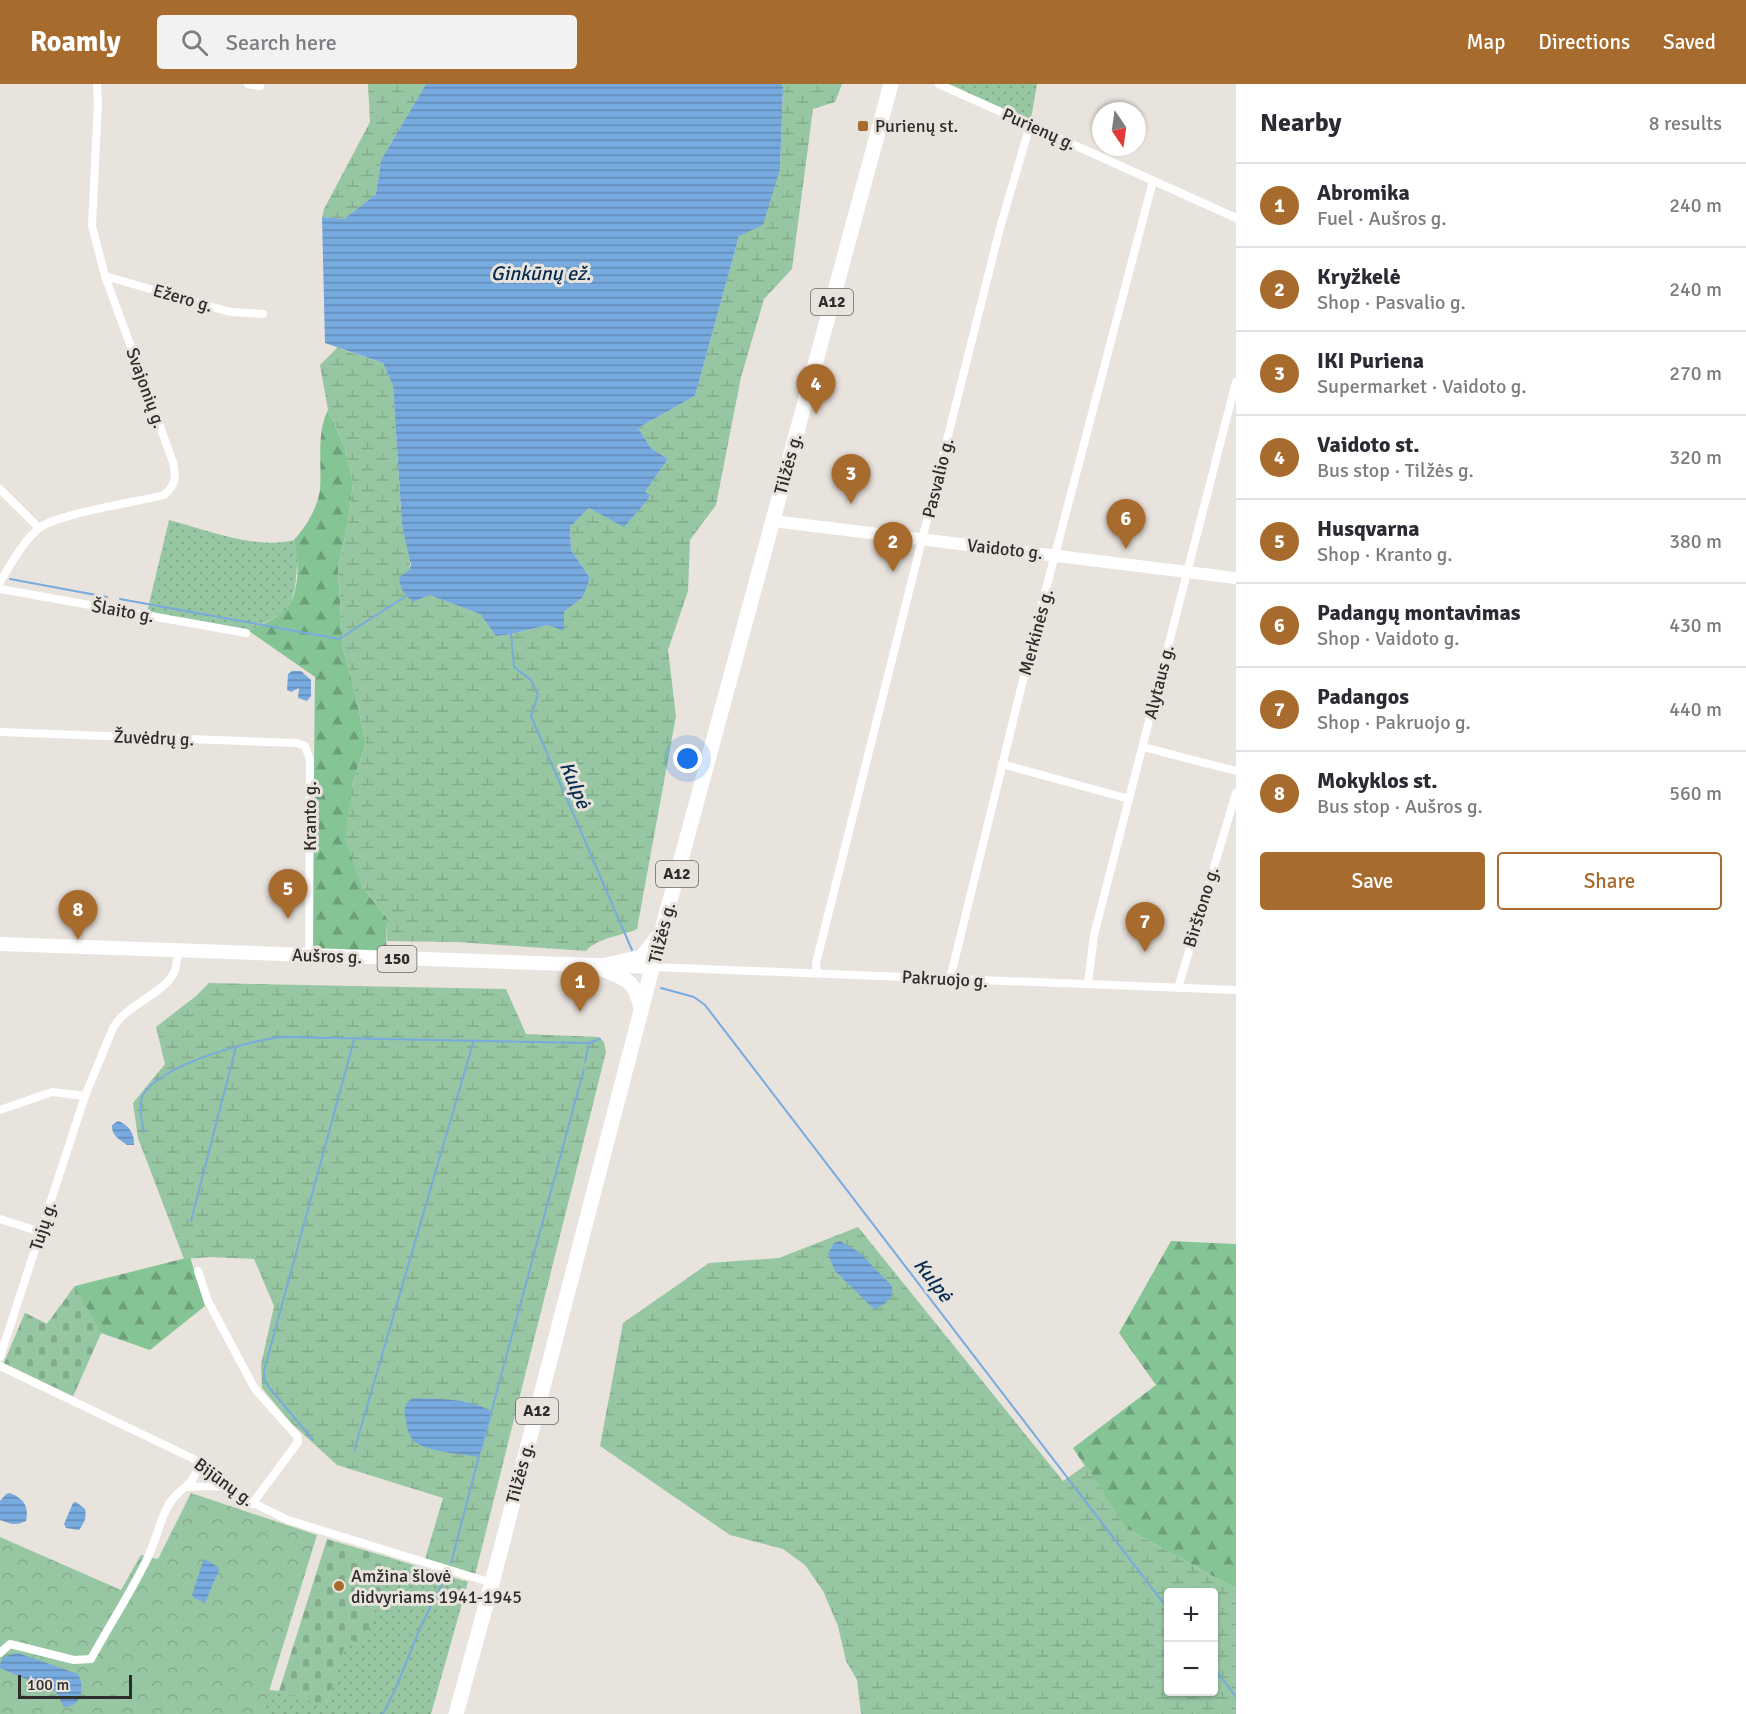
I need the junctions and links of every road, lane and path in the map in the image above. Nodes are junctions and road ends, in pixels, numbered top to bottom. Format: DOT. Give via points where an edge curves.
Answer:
graph roads {
  1 [pos="98,84"];
  2 [pos="248,84"];
  3 [pos="891,84"];
  4 [pos="939,84"];
  5 [pos="260,86"];
  6 [pos="951,86"];
  7 [pos="1030,125"];
  8 [pos="1153,181"];
  9 [pos="1236,218"];
  10 [pos="105,276"];
  11 [pos="262,314"];
  12 [pos="1236,382"];
  13 [pos="0,489"];
  14 [pos="773,521"];
  15 [pos="39,528"];
  16 [pos="923,540"];
  17 [pos="1056,554"];
  18 [pos="1188,572"];
  19 [pos="1236,578"];
  20 [pos="0,582"];
  21 [pos="0,589"];
  22 [pos="246,633"];
  23 [pos="0,732"];
  24 [pos="1143,747"];
  25 [pos="307,748"];
  26 [pos="1002,764"];
  27 [pos="1236,771"];
  28 [pos="1236,793"];
  29 [pos="1129,799"];
  30 [pos="662,930"];
  31 [pos="0,944"];
  32 [pos="178,951"];
  33 [pos="309,956"];
  34 [pos="598,966"];
  35 [pos="653,967"];
  36 [pos="817,973"];
  37 [pos="950,979"];
  38 [pos="1088,984"];
  39 [pos="1178,988"];
  40 [pos="1236,990"];
  41 [pos="641,1011"];
  42 [pos="85,1096"];
  43 [pos="0,1110"];
  44 [pos="0,1219"];
  45 [pos="41,1232"];
  46 [pos="198,1271"];
  47 [pos="0,1356"];
  48 [pos="0,1366"];
  49 [pos="198,1461"];
  50 [pos="187,1487"];
  51 [pos="232,1488"];
  52 [pos="252,1504"];
  53 [pos="492,1583"];
  54 [pos="0,1653"];
  55 [pos="456,1714"];
  1 -- 10 [label="street, Svajonių g." via="92,226"];
  2 -- 5 [label="street"];
  3 -- 14 [label="highway, Tilžės g. / A12"];
  4 -- 6 [label="street, Purienų g."];
  6 -- 7 [label="street, Purienų g."];
  7 -- 8 [label="street, Purienų g."];
  7 -- 16 [label="street, Pasvalio g." via="1000,228"];
  8 -- 9 [label="street, Purienų g."];
  8 -- 17 [label="street, Merkinės g."];
  10 -- 11 [label="street, Ežero g." via="230,312"];
  10 -- 15 [label="street, Svajonių g." via="176,476 173,487 164,495 65,518"];
  12 -- 18 [label="street, Alytaus g."];
  13 -- 15 [label="street"];
  14 -- 16 [label="main road, Vaidoto g."];
  14 -- 30 [label="highway, Tilžės g. / A12"];
  15 -- 20 [label="street, Svajonių g."];
  16 -- 17 [label="main road, Vaidoto g."];
  16 -- 36 [label="street, Pasvalio g." via="834,886"];
  17 -- 18 [label="main road, Vaidoto g."];
  17 -- 26 [label="street, Merkinės g."];
  18 -- 19 [label="main road, Vaidoto g."];
  18 -- 24 [label="street, Alytaus g."];
  21 -- 22 [label="street, Šlaito g."];
  23 -- 25 [label="street, Žuvėdrų g." via="297,743"];
  24 -- 27 [label="street"];
  24 -- 29 [label="street, Alytaus g."];
  25 -- 33 [label="street, Kranto g."];
  26 -- 29 [label="street"];
  26 -- 37 [label="street, Merkinės g."];
  28 -- 39 [label="street, Birštono g."];
  29 -- 38 [label="street, Alytaus g." via="1094,935"];
  30 -- 34 [label="highway" via="642,957"];
  30 -- 35 [label="highway, Tilžės g. / A12"];
  31 -- 32 [label="main road, Aušros g. / 150"];
  32 -- 33 [label="main road, Aušros g. / 150"];
  32 -- 42 [label="street, Tujų g." via="173,976 117,1020"];
  33 -- 34 [label="main road, Aušros g. / 150"];
  34 -- 35 [label="main road, Aušros g. / 150"];
  34 -- 41 [label="highway" via="630,981 638,992"];
  35 -- 36 [label="street, Pakruojo g."];
  35 -- 41 [label="highway, Tilžės g. / A12"];
  36 -- 37 [label="street, Pakruojo g."];
  37 -- 38 [label="street, Pakruojo g."];
  38 -- 39 [label="street, Pakruojo g."];
  39 -- 40 [label="street, Pakruojo g."];
  41 -- 53 [label="highway, Tilžės g. / A12"];
  42 -- 43 [label="street" via="52,1092"];
  42 -- 45 [label="street, Tujų g."];
  44 -- 45 [label="street"];
  45 -- 47 [label="street, Tujų g."];
  46 -- 52 [label="street" via="208,1301 255,1389 297,1436 298,1442"];
  48 -- 49 [label="street, Bijūnų g."];
  49 -- 50 [label="street" via="197,1473"];
  49 -- 51 [label="street, Bijūnų g."];
  50 -- 51 [label="street"];
  50 -- 54 [label="street" via="175,1493 166,1508 148,1557 92,1659 74,1660 10,1644"];
  51 -- 52 [label="street, Bijūnų g."];
  52 -- 53 [label="street, Bijūnų g." via="320,1531"];
  53 -- 55 [label="highway, Tilžės g. / A12"];
}
